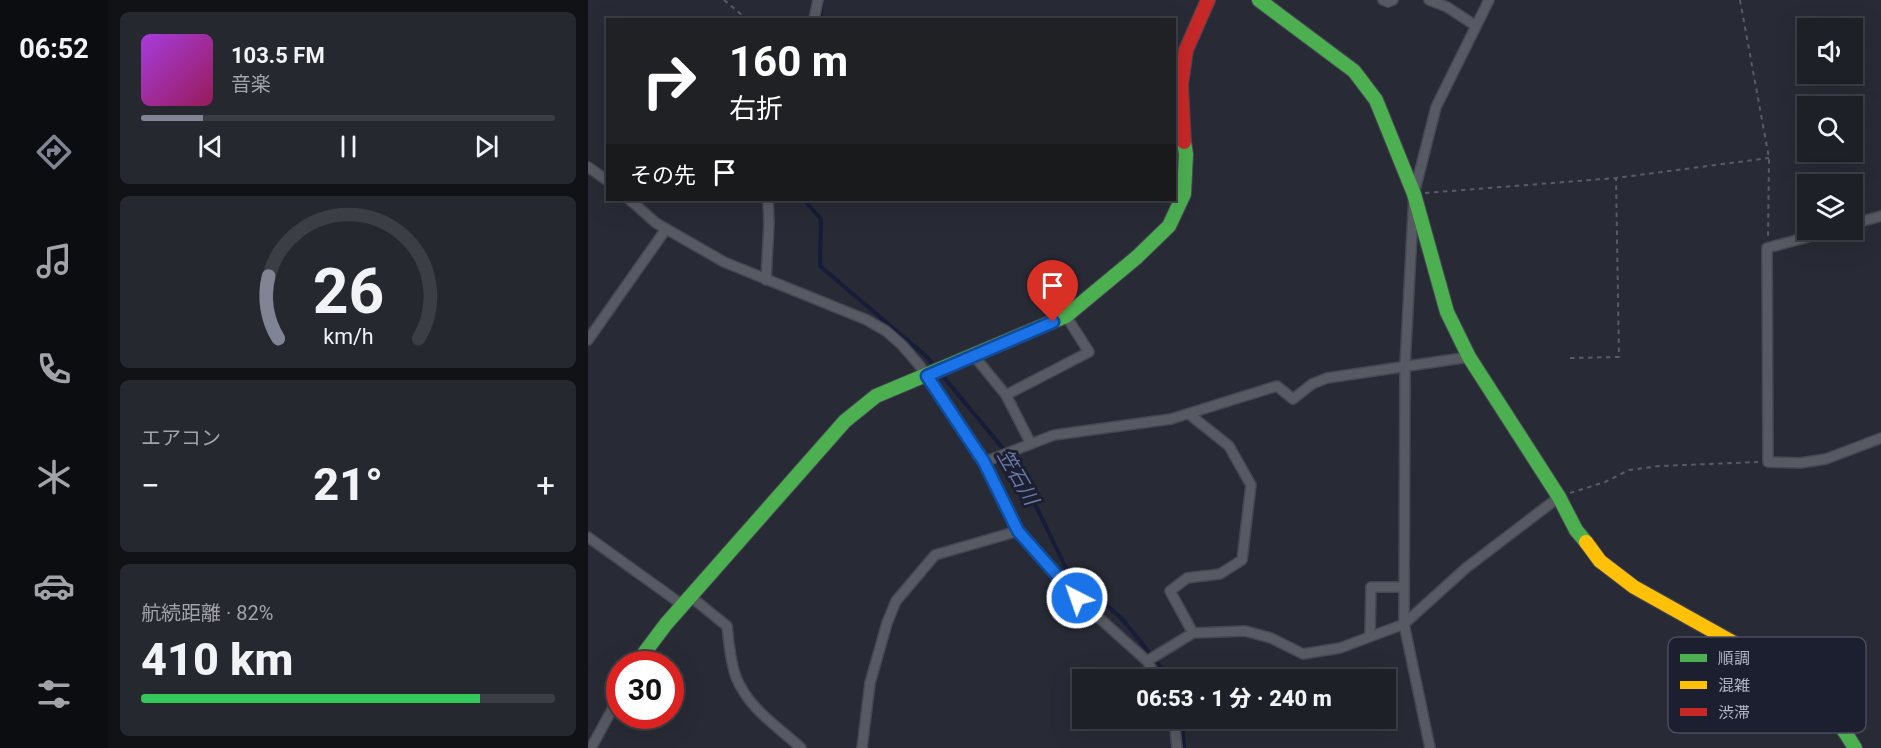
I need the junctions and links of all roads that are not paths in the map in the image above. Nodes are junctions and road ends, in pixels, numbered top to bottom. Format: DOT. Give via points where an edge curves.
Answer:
graph roads {
  1 [pos="818,0"];
  2 [pos="1208,0"];
  3 [pos="1259,0"];
  4 [pos="1383,0"];
  5 [pos="1393,0"];
  6 [pos="1429,0"];
  7 [pos="1489,0"];
  8 [pos="1448,4"];
  9 [pos="814,18"];
  10 [pos="1476,26"];
  11 [pos="588,167"];
  12 [pos="606,180"];
  13 [pos="1414,194"];
  14 [pos="631,201"];
  15 [pos="768,201"];
  16 [pos="1881,216"];
  17 [pos="1863,221"];
  18 [pos="666,229"];
  19 [pos="1797,240"];
  20 [pos="766,280"];
  21 [pos="1066,316"];
  22 [pos="588,340"];
  23 [pos="974,356"];
  24 [pos="1468,357"];
  25 [pos="1405,366"];
  26 [pos="927,376"];
  27 [pos="1006,395"];
  28 [pos="1189,414"];
  29 [pos="1881,438"];
  30 [pos="1031,444"];
  31 [pos="984,462"];
  32 [pos="1559,497"];
  33 [pos="1018,531"];
  34 [pos="588,537"];
  35 [pos="1404,587"];
  36 [pos="688,601"];
  37 [pos="1404,624"];
  38 [pos="1194,633"];
  39 [pos="1370,635"];
  40 [pos="1726,637"];
  41 [pos="646,651"];
  42 [pos="1147,661"];
  43 [pos="1152,669"];
  44 [pos="606,721"];
  45 [pos="1175,729"];
  46 [pos="1847,733"];
  47 [pos="591,748"];
  48 [pos="801,748"];
  49 [pos="862,748"];
  50 [pos="1177,748"];
  51 [pos="1430,748"];
  52 [pos="1855,748"];
  1 -- 9 [label="street"];
  2 -- 21 [label="street" via="1186,50 1181,86 1186,154 1184,194 1169,226"];
  3 -- 13 [label="street" via="1354,71 1376,100"];
  4 -- 5 [label="street"];
  6 -- 8 [label="street"];
  7 -- 10 [label="street"];
  8 -- 10 [label="street"];
  10 -- 13 [label="street" via="1436,107"];
  11 -- 12 [label="street"];
  13 -- 24 [label="street" via="1447,312"];
  13 -- 25 [label="street"];
  14 -- 18 [label="street"];
  15 -- 20 [label="street"];
  16 -- 17 [label="street"];
  18 -- 20 [label="street" via="724,262"];
  18 -- 22 [label="street"];
  19 -- 29 [label="street" via="1767,248 1768,462 1826,459"];
  20 -- 26 [label="street" via="886,331"];
  21 -- 23 [label="street"];
  21 -- 27 [label="street" via="1089,352"];
  23 -- 26 [label="street"];
  23 -- 27 [label="street"];
  24 -- 25 [label="street"];
  24 -- 32 [label="street"];
  25 -- 28 [label="street" via="1327,378 1293,399 1277,386"];
  25 -- 35 [label="street"];
  26 -- 31 [label="street"];
  26 -- 36 [label="street" via="876,396 845,421"];
  27 -- 30 [label="street"];
  28 -- 30 [label="street" via="1054,435"];
  28 -- 38 [label="street" via="1229,446 1251,486 1242,560 1220,574 1187,578 1170,591"];
  30 -- 31 [label="street"];
  31 -- 33 [label="street"];
  32 -- 37 [label="street" via="1466,568"];
  32 -- 40 [label="street" via="1576,530 1616,575"];
  33 -- 42 [label="street" via="1077,598"];
  33 -- 49 [label="street" via="935,555 896,601 870,683"];
  34 -- 36 [label="street"];
  35 -- 37 [label="street"];
  35 -- 39 [label="street" via="1371,587"];
  36 -- 41 [label="street"];
  36 -- 48 [label="street" via="727,626 735,675 744,692 765,719"];
  37 -- 39 [label="street"];
  37 -- 51 [label="street"];
  38 -- 39 [label="street" via="1245,631 1271,638 1303,654 1340,648"];
  38 -- 42 [label="street"];
  42 -- 43 [label="street"];
  44 -- 47 [label="street"];
  45 -- 50 [label="street"];
  46 -- 52 [label="street"];
}
